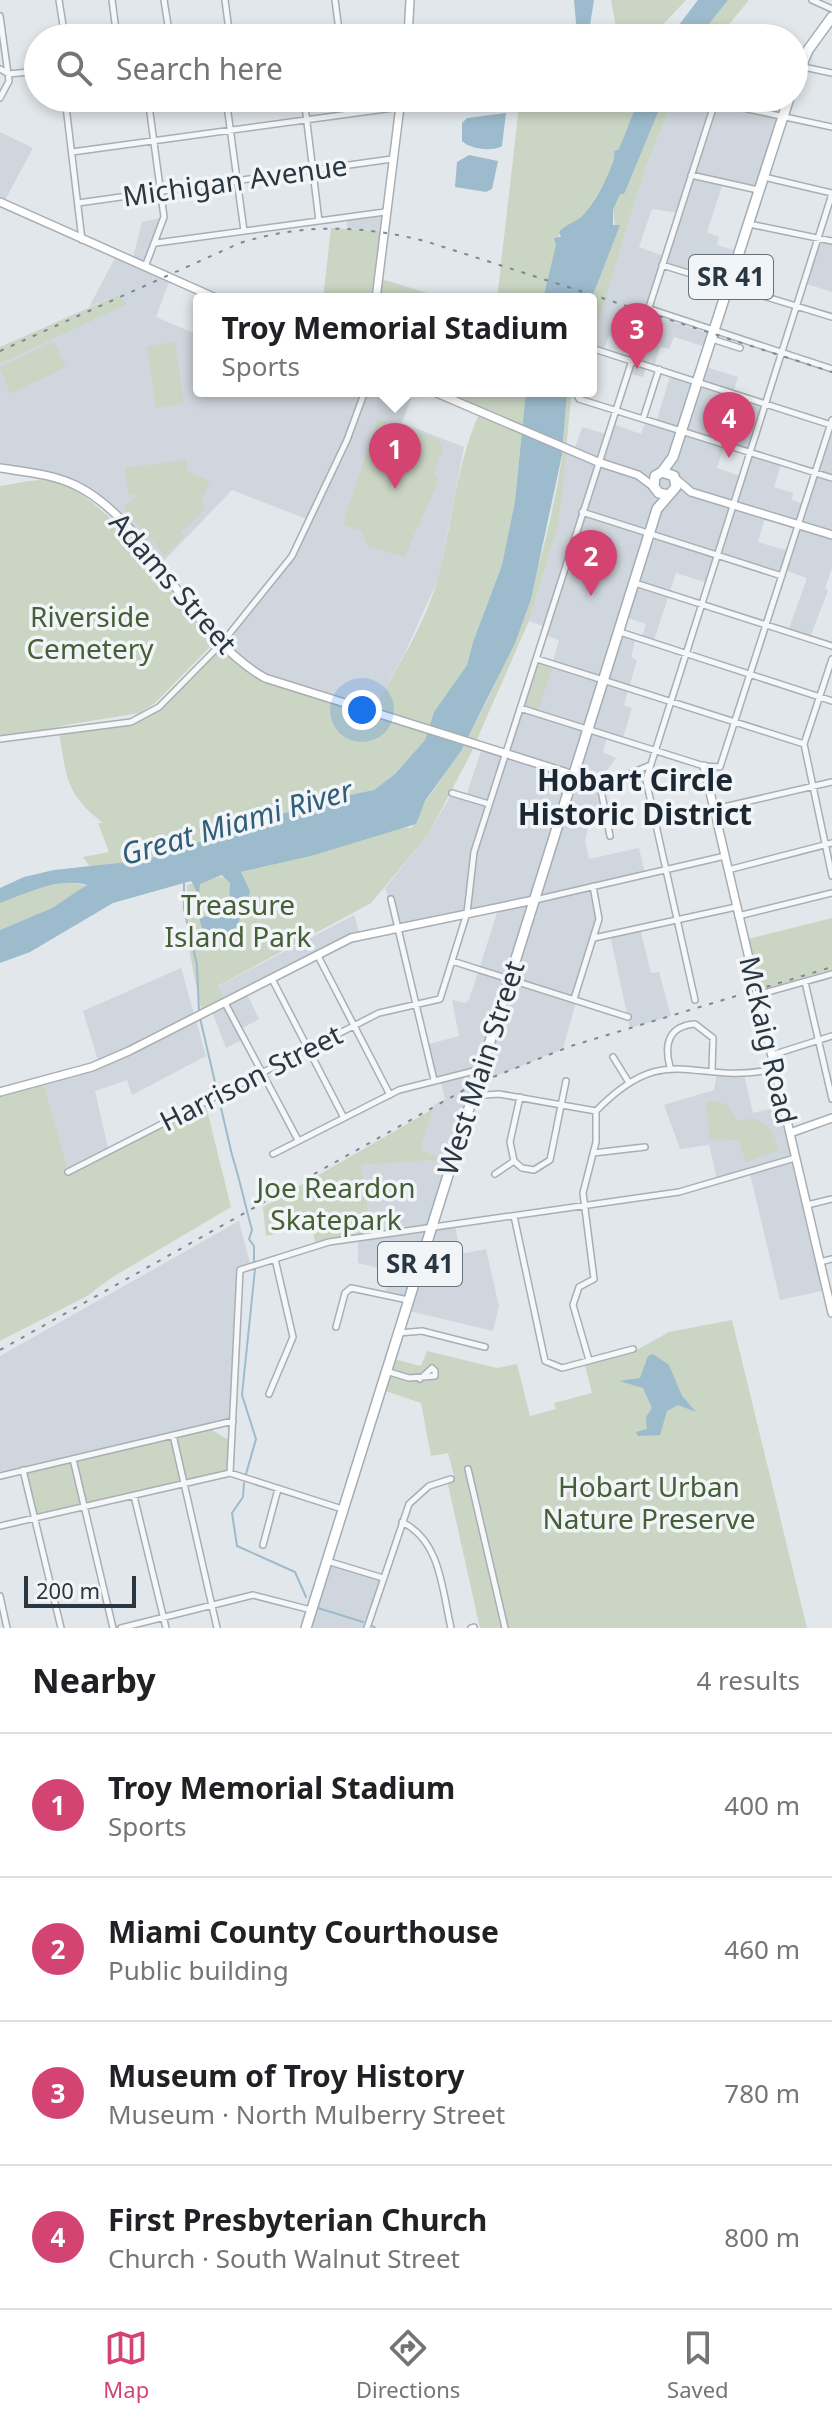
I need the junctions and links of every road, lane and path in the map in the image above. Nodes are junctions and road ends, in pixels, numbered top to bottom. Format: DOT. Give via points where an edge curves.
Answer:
graph roads {
  1 [pos="59,0"];
  2 [pos="112,0"];
  3 [pos="164,0"];
  4 [pos="225,0"];
  5 [pos="335,0"];
  6 [pos="410,0"];
  7 [pos="812,0"];
  8 [pos="832,9"];
  9 [pos="0,16"];
  10 [pos="832,17"];
  11 [pos="63,24"];
  12 [pos="115,24"];
  13 [pos="168,24"];
  14 [pos="228,24"];
  15 [pos="338,24"];
  16 [pos="409,24"];
  17 [pos="808,50"];
  18 [pos="808,68"];
  19 [pos="0,69"];
  20 [pos="24,72"];
  21 [pos="832,73"];
  22 [pos="9,74"];
  23 [pos="0,98"];
  24 [pos="67,112"];
  25 [pos="150,112"];
  26 [pos="228,112"];
  27 [pos="306,112"];
  28 [pos="348,112"];
  29 [pos="399,112"];
  30 [pos="712,112"];
  31 [pos="760,112"];
  32 [pos="785,112"];
  33 [pos="783,117"];
  34 [pos="307,120"];
  35 [pos="832,127"];
  36 [pos="230,130"];
  37 [pos="154,140"];
  38 [pos="72,152"];
  39 [pos="392,159"];
  40 [pos="312,170"];
  41 [pos="691,175"];
  42 [pos="763,177"];
  43 [pos="237,181"];
  44 [pos="759,190"];
  45 [pos="161,192"];
  46 [pos="832,194"];
  47 [pos="0,202"];
  48 [pos="78,203"];
  49 [pos="385,212"];
  50 [pos="319,221"];
  51 [pos="749,224"];
  52 [pos="244,231"];
  53 [pos="819,238"];
  54 [pos="82,241"];
  55 [pos="832,241"];
  56 [pos="156,243"];
  57 [pos="662,265"];
  58 [pos="145,268"];
  59 [pos="728,286"];
  60 [pos="204,293"];
  61 [pos="377,293"];
  62 [pos="796,307"];
  63 [pos="647,308"];
  64 [pos="832,317"];
  65 [pos="713,335"];
  66 [pos="740,348"];
  67 [pos="597,350"];
  68 [pos="782,354"];
  69 [pos="631,360"];
  70 [pos="659,369"];
  71 [pos="832,369"];
  72 [pos="698,381"];
  73 [pos="362,397"];
  74 [pos="446,397"];
  75 [pos="584,397"];
  76 [pos="766,404"];
  77 [pos="615,409"];
  78 [pos="643,419"];
  79 [pos="832,423"];
  80 [pos="682,432"];
  81 [pos="751,451"];
  82 [pos="673,457"];
  83 [pos="598,462"];
  84 [pos="0,468"];
  85 [pos="659,472"];
  86 [pos="815,472"];
  87 [pos="638,475"];
  88 [pos="675,478"];
  89 [pos="832,478"];
  90 [pos="653,488"];
  91 [pos="691,492"];
  92 [pos="672,494"];
  93 [pos="735,505"];
  94 [pos="659,506"];
  95 [pos="582,512"];
  96 [pos="798,525"];
  97 [pos="649,535"];
  98 [pos="832,535"];
  99 [pos="718,555"];
  100 [pos="782,576"];
  101 [pos="634,583"];
  102 [pos="702,604"];
  103 [pos="767,624"];
  104 [pos="620,632"];
  105 [pos="222,643"];
  106 [pos="832,646"];
  107 [pos="686,654"];
  108 [pos="537,659"];
  109 [pos="832,659"];
  110 [pos="751,674"];
  111 [pos="603,680"];
  112 [pos="820,697"];
  113 [pos="832,701"];
  114 [pos="671,702"];
  115 [pos="520,708"];
  116 [pos="734,723"];
  117 [pos="588,730"];
  118 [pos="0,739"];
  119 [pos="804,744"];
  120 [pos="654,751"];
  121 [pos="505,755"];
  122 [pos="648,766"];
  123 [pos="708,767"];
  124 [pos="574,775"];
  125 [pos="832,782"];
  126 [pos="600,785"];
  127 [pos="813,787"];
  128 [pos="452,793"];
  129 [pos="489,804"];
  130 [pos="714,810"];
  131 [pos="610,836"];
  132 [pos="829,844"];
  133 [pos="725,856"];
  134 [pos="666,870"];
  135 [pos="728,870"];
  136 [pos="832,876"];
  137 [pos="593,886"];
  138 [pos="832,893"];
  139 [pos="391,899"];
  140 [pos="534,900"];
  141 [pos="736,907"];
  142 [pos="467,913"];
  143 [pos="738,916"];
  144 [pos="677,920"];
  145 [pos="398,927"];
  146 [pos="594,938"];
  147 [pos="318,956"];
  148 [pos="452,961"];
  149 [pos="832,974"];
  150 [pos="272,979"];
  151 [pos="509,980"];
  152 [pos="805,982"];
  153 [pos="757,995"];
  154 [pos="574,999"];
  155 [pos="695,1000"];
  156 [pos="225,1003"];
  157 [pos="415,1004"];
  158 [pos="628,1017"];
  159 [pos="354,1025"];
  160 [pos="832,1036"];
  161 [pos="819,1040"];
  162 [pos="307,1049"];
  163 [pos="771,1055"];
  164 [pos="613,1057"];
  165 [pos="670,1067"];
  166 [pos="774,1069"];
  167 [pos="478,1070"];
  168 [pos="712,1071"];
  169 [pos="261,1072"];
  170 [pos="434,1080"];
  171 [pos="566,1081"];
  172 [pos="628,1081"];
  173 [pos="0,1092"];
  174 [pos="390,1095"];
  175 [pos="470,1096"];
  176 [pos="520,1097"];
  177 [pos="832,1099"];
  178 [pos="562,1104"];
  179 [pos="596,1111"];
  180 [pos="344,1118"];
  181 [pos="832,1118"];
  182 [pos="790,1133"];
  183 [pos="298,1140"];
  184 [pos="645,1147"];
  185 [pos="593,1153"];
  186 [pos="273,1154"];
  187 [pos="795,1158"];
  188 [pos="514,1161"];
  189 [pos="68,1172"];
  190 [pos="495,1174"];
  191 [pos="832,1199"];
  192 [pos="807,1205"];
  193 [pos="585,1206"];
  194 [pos="514,1216"];
  195 [pos="431,1229"];
  196 [pos="275,1259"];
  197 [pos="832,1259"];
  198 [pos="819,1262"];
  199 [pos="829,1289"];
  200 [pos="408,1300"];
  201 [pos="832,1313"];
  202 [pos="336,1327"];
  203 [pos="398,1333"];
  204 [pos="485,1347"];
  205 [pos="633,1349"];
  206 [pos="589,1360"];
  207 [pos="385,1371"];
  208 [pos="420,1379"];
  209 [pos="269,1394"];
  210 [pos="233,1421"];
  211 [pos="173,1435"];
  212 [pos="73,1459"];
  213 [pos="468,1469"];
  214 [pos="23,1470"];
  215 [pos="230,1473"];
  216 [pos="0,1476"];
  217 [pos="451,1479"];
  218 [pos="183,1484"];
  219 [pos="278,1489"];
  220 [pos="134,1496"];
  221 [pos="84,1508"];
  222 [pos="342,1509"];
  223 [pos="34,1520"];
  224 [pos="402,1522"];
  225 [pos="0,1526"];
  226 [pos="263,1545"];
  227 [pos="326,1561"];
  228 [pos="383,1578"];
  229 [pos="0,1596"];
  230 [pos="212,1605"];
  231 [pos="311,1610"];
  232 [pos="164,1618"];
  233 [pos="7,1628"];
  234 [pos="61,1628"];
  235 [pos="113,1628"];
  236 [pos="121,1628"];
  237 [pos="166,1628"];
  238 [pos="217,1628"];
  239 [pos="306,1628"];
  240 [pos="367,1628"];
  241 [pos="451,1628"];
  242 [pos="505,1628"];
  1 -- 11 [label="street"];
  2 -- 12 [label="street"];
  3 -- 13 [label="street"];
  4 -- 14 [label="street"];
  5 -- 15 [label="street"];
  6 -- 16 [label="street"];
  7 -- 8 [label="street"];
  9 -- 22 [label="street"];
  10 -- 17 [label="main road"];
  18 -- 21 [label="street"];
  19 -- 22 [label="street"];
  20 -- 22 [label="street"];
  22 -- 23 [label="street"];
  24 -- 38 [label="street"];
  25 -- 37 [label="street"];
  26 -- 36 [label="street"];
  27 -- 34 [label="street"];
  28 -- 34 [label="street"];
  29 -- 39 [label="street"];
  30 -- 41 [label="street"];
  31 -- 33 [label="street"];
  32 -- 33 [label="main road, SR 41"];
  33 -- 35 [label="street"];
  33 -- 42 [label="main road, SR 41"];
  34 -- 36 [label="street"];
  34 -- 40 [label="street"];
  36 -- 37 [label="street"];
  36 -- 43 [label="street"];
  37 -- 38 [label="street"];
  37 -- 45 [label="street"];
  38 -- 48 [label="street"];
  39 -- 40 [label="street, Michigan Avenue"];
  39 -- 49 [label="street"];
  40 -- 43 [label="street, Michigan Avenue"];
  40 -- 50 [label="street"];
  41 -- 44 [label="street"];
  41 -- 57 [label="street"];
  42 -- 44 [label="main road, SR 41"];
  42 -- 46 [label="street"];
  43 -- 45 [label="street, Michigan Avenue"];
  43 -- 52 [label="street"];
  44 -- 51 [label="main road, SR 41"];
  45 -- 48 [label="street, Michigan Avenue"];
  45 -- 56 [label="street" via="164,217"];
  46 -- 53 [label="street"];
  47 -- 54 [label="street"];
  48 -- 54 [label="street"];
  49 -- 50 [label="street"];
  49 -- 61 [label="street"];
  50 -- 52 [label="street"];
  51 -- 53 [label="street"];
  51 -- 59 [label="main road, SR 41"];
  52 -- 56 [label="street"];
  53 -- 55 [label="street"];
  53 -- 62 [label="street"];
  54 -- 58 [label="street"];
  56 -- 58 [label="street"];
  57 -- 59 [label="street"];
  57 -- 63 [label="street"];
  58 -- 60 [label="street"];
  59 -- 62 [label="street"];
  59 -- 65 [label="main road, SR 41"];
  62 -- 64 [label="street"];
  62 -- 68 [label="street"];
  63 -- 65 [label="street"];
  63 -- 69 [label="street"];
  65 -- 66 [label="street"];
  65 -- 68 [label="street"];
  65 -- 72 [label="main road, SR 41"];
  67 -- 69 [label="street"];
  68 -- 71 [label="street"];
  68 -- 76 [label="street"];
  69 -- 70 [label="street"];
  69 -- 77 [label="street"];
  70 -- 72 [label="street"];
  70 -- 78 [label="street"];
  72 -- 76 [label="street"];
  72 -- 80 [label="main road, SR 41"];
  73 -- 105 [label="street" via="298,545"];
  74 -- 83 [label="street"];
  75 -- 77 [label="street"];
  76 -- 79 [label="street"];
  76 -- 81 [label="street"];
  77 -- 78 [label="street"];
  77 -- 83 [label="street"];
  78 -- 80 [label="street"];
  79 -- 86 [label="street"];
  80 -- 81 [label="street"];
  80 -- 82 [label="main road, SR 41"];
  81 -- 86 [label="street"];
  81 -- 93 [label="street"];
  82 -- 85 [label="main road"];
  82 -- 88 [label="main road"];
  83 -- 87 [label="street"];
  83 -- 95 [label="street"];
  84 -- 105 [label="street, Adams Street" via="63,480 98,499"];
  85 -- 87 [label="street"];
  85 -- 88 [label="main road"];
  85 -- 90 [label="main road"];
  86 -- 89 [label="street"];
  86 -- 96 [label="street"];
  87 -- 90 [label="street"];
  88 -- 91 [label="street"];
  88 -- 92 [label="main road"];
  90 -- 92 [label="main road"];
  90 -- 94 [label="main road"];
  91 -- 92 [label="street"];
  91 -- 93 [label="street"];
  92 -- 94 [label="main road"];
  93 -- 96 [label="street"];
  93 -- 99 [label="street"];
  94 -- 97 [label="main road, West Main Street"];
  95 -- 97 [label="street"];
  95 -- 108 [label="street"];
  96 -- 98 [label="street"];
  96 -- 100 [label="street"];
  97 -- 99 [label="street"];
  97 -- 101 [label="main road, West Main Street"];
  99 -- 100 [label="street"];
  99 -- 102 [label="street"];
  100 -- 103 [label="street"];
  101 -- 102 [label="street"];
  101 -- 104 [label="main road, West Main Street"];
  102 -- 103 [label="street"];
  102 -- 107 [label="street"];
  103 -- 106 [label="street"];
  103 -- 110 [label="street"];
  104 -- 107 [label="street"];
  104 -- 111 [label="main road, West Main Street"];
  105 -- 118 [label="street" via="142,718"];
  105 -- 121 [label="street, Adams Street" via="271,681"];
  107 -- 110 [label="street"];
  107 -- 114 [label="street"];
  108 -- 111 [label="street"];
  108 -- 115 [label="street"];
  109 -- 112 [label="street"];
  110 -- 112 [label="street"];
  110 -- 116 [label="street"];
  111 -- 114 [label="street"];
  111 -- 117 [label="main road, West Main Street"];
  112 -- 113 [label="street"];
  112 -- 119 [label="street"];
  114 -- 116 [label="street"];
  114 -- 120 [label="street"];
  115 -- 117 [label="street"];
  115 -- 121 [label="street"];
  116 -- 119 [label="street"];
  116 -- 123 [label="street" via="720,767"];
  117 -- 120 [label="street"];
  117 -- 124 [label="main road, West Main Street"];
  119 -- 127 [label="street"];
  120 -- 122 [label="street"];
  120 -- 123 [label="street"];
  121 -- 124 [label="street, Adams Street"];
  121 -- 129 [label="street"];
  122 -- 126 [label="street"];
  122 -- 134 [label="street" via="646,787"];
  123 -- 130 [label="street, McKaig Road"];
  124 -- 126 [label="street"];
  124 -- 140 [label="main road, West Main Street"];
  125 -- 127 [label="street"];
  126 -- 131 [label="street"];
  127 -- 130 [label="street"];
  127 -- 132 [label="street"];
  128 -- 129 [label="street"];
  129 -- 142 [label="street" via="474,852"];
  130 -- 133 [label="street, McKaig Road"];
  132 -- 135 [label="street"];
  132 -- 136 [label="street"];
  133 -- 134 [label="street"];
  133 -- 135 [label="street, McKaig Road"];
  134 -- 137 [label="street"];
  134 -- 144 [label="street"];
  135 -- 141 [label="street, McKaig Road"];
  137 -- 140 [label="street"];
  137 -- 146 [label="street" via="599,919"];
  138 -- 143 [label="street"];
  139 -- 145 [label="street"];
  140 -- 142 [label="street"];
  140 -- 151 [label="main road, West Main Street / SR 41"];
  141 -- 143 [label="street, McKaig Road"];
  141 -- 144 [label="street"];
  142 -- 145 [label="street"];
  142 -- 148 [label="street"];
  143 -- 153 [label="street, McKaig Road"];
  144 -- 146 [label="street"];
  144 -- 155 [label="street"];
  145 -- 147 [label="street" via="360,935"];
  145 -- 157 [label="street"];
  146 -- 154 [label="street"];
  147 -- 150 [label="street"];
  147 -- 159 [label="street"];
  148 -- 151 [label="street"];
  148 -- 157 [label="street, Harrison Street" via="440,999"];
  149 -- 152 [label="street"];
  150 -- 156 [label="street"];
  150 -- 162 [label="street"];
  151 -- 154 [label="street"];
  151 -- 167 [label="main road, West Main Street / SR 41"];
  152 -- 153 [label="street"];
  152 -- 161 [label="street"];
  153 -- 163 [label="street, McKaig Road"];
  154 -- 158 [label="street"];
  156 -- 169 [label="street"];
  156 -- 173 [label="street" via="92,1067"];
  157 -- 159 [label="street, Harrison Street"];
  157 -- 170 [label="street"];
  159 -- 162 [label="street, Harrison Street"];
  159 -- 174 [label="street"];
  160 -- 161 [label="street"];
  161 -- 163 [label="street"];
  161 -- 177 [label="street"];
  162 -- 169 [label="street, Harrison Street"];
  162 -- 180 [label="street"];
  163 -- 166 [label="street, McKaig Road"];
  164 -- 172 [label="street"];
  165 -- 168 [label="street"];
  165 -- 168 [label="street" via="667,1043 672,1033 695,1024 713,1038"];
  165 -- 172 [label="street"];
  166 -- 168 [label="street" via="744,1075"];
  166 -- 182 [label="street, McKaig Road"];
  167 -- 170 [label="street"];
  167 -- 175 [label="main road, West Main Street / SR 41"];
  169 -- 183 [label="street"];
  169 -- 189 [label="street, Harrison Street"];
  170 -- 174 [label="street"];
  171 -- 178 [label="street"];
  172 -- 179 [label="street"];
  174 -- 180 [label="street"];
  175 -- 176 [label="street"];
  175 -- 195 [label="main road, West Main Street / SR 41"];
  176 -- 178 [label="street"];
  176 -- 188 [label="street" via="510,1142"];
  178 -- 179 [label="street"];
  178 -- 188 [label="street" via="546,1165 528,1169"];
  179 -- 185 [label="street"];
  180 -- 183 [label="street"];
  181 -- 182 [label="street"];
  182 -- 187 [label="street, McKaig Road"];
  183 -- 186 [label="street"];
  184 -- 185 [label="street"];
  185 -- 193 [label="street" via="585,1178"];
  187 -- 192 [label="street, McKaig Road"];
  187 -- 193 [label="street" via="679,1192"];
  188 -- 190 [label="street"];
  191 -- 192 [label="street"];
  192 -- 198 [label="street, McKaig Road"];
  193 -- 194 [label="street"];
  193 -- 206 [label="street" via="594,1279 579,1287 573,1305"];
  194 -- 195 [label="street"];
  194 -- 206 [label="street" via="545,1361 562,1368"];
  195 -- 196 [label="street" via="329,1242"];
  195 -- 200 [label="main road, West Main Street / SR 41"];
  196 -- 209 [label="street" via="293,1337"];
  196 -- 210 [label="street" via="240,1270"];
  197 -- 198 [label="street"];
  198 -- 199 [label="street, McKaig Road"];
  199 -- 201 [label="street, McKaig Road"];
  200 -- 202 [label="street" via="351,1288"];
  200 -- 203 [label="main road, West Main Street / SR 41"];
  203 -- 204 [label="street" via="422,1331"];
  203 -- 207 [label="main road, West Main Street / SR 41"];
  205 -- 206 [label="street"];
  207 -- 208 [label="street"];
  207 -- 222 [label="main road, West Main Street / SR 41"];
  210 -- 211 [label="street"];
  210 -- 215 [label="street"];
  211 -- 212 [label="street"];
  211 -- 218 [label="street"];
  212 -- 214 [label="street"];
  212 -- 221 [label="street"];
  213 -- 242 [label="street"];
  214 -- 216 [label="street"];
  214 -- 223 [label="street"];
  215 -- 218 [label="street"];
  215 -- 219 [label="street"];
  217 -- 224 [label="street" via="414,1497"];
  218 -- 220 [label="street"];
  218 -- 230 [label="street"];
  219 -- 222 [label="street"];
  219 -- 226 [label="street"];
  220 -- 221 [label="street"];
  220 -- 232 [label="street"];
  221 -- 223 [label="street"];
  221 -- 235 [label="street"];
  222 -- 227 [label="main road, West Main Street / SR 41"];
  223 -- 225 [label="street"];
  223 -- 234 [label="street"];
  224 -- 228 [label="street"];
  224 -- 241 [label="street" via="432,1549"];
  227 -- 228 [label="street"];
  227 -- 231 [label="main road, West Main Street / SR 41"];
  228 -- 240 [label="street"];
  229 -- 233 [label="street"];
  230 -- 231 [label="street" via="260,1595"];
  230 -- 232 [label="street"];
  230 -- 238 [label="street"];
  231 -- 239 [label="main road, West Main Street / SR 41"];
  232 -- 236 [label="street"];
  232 -- 237 [label="street"];
}
